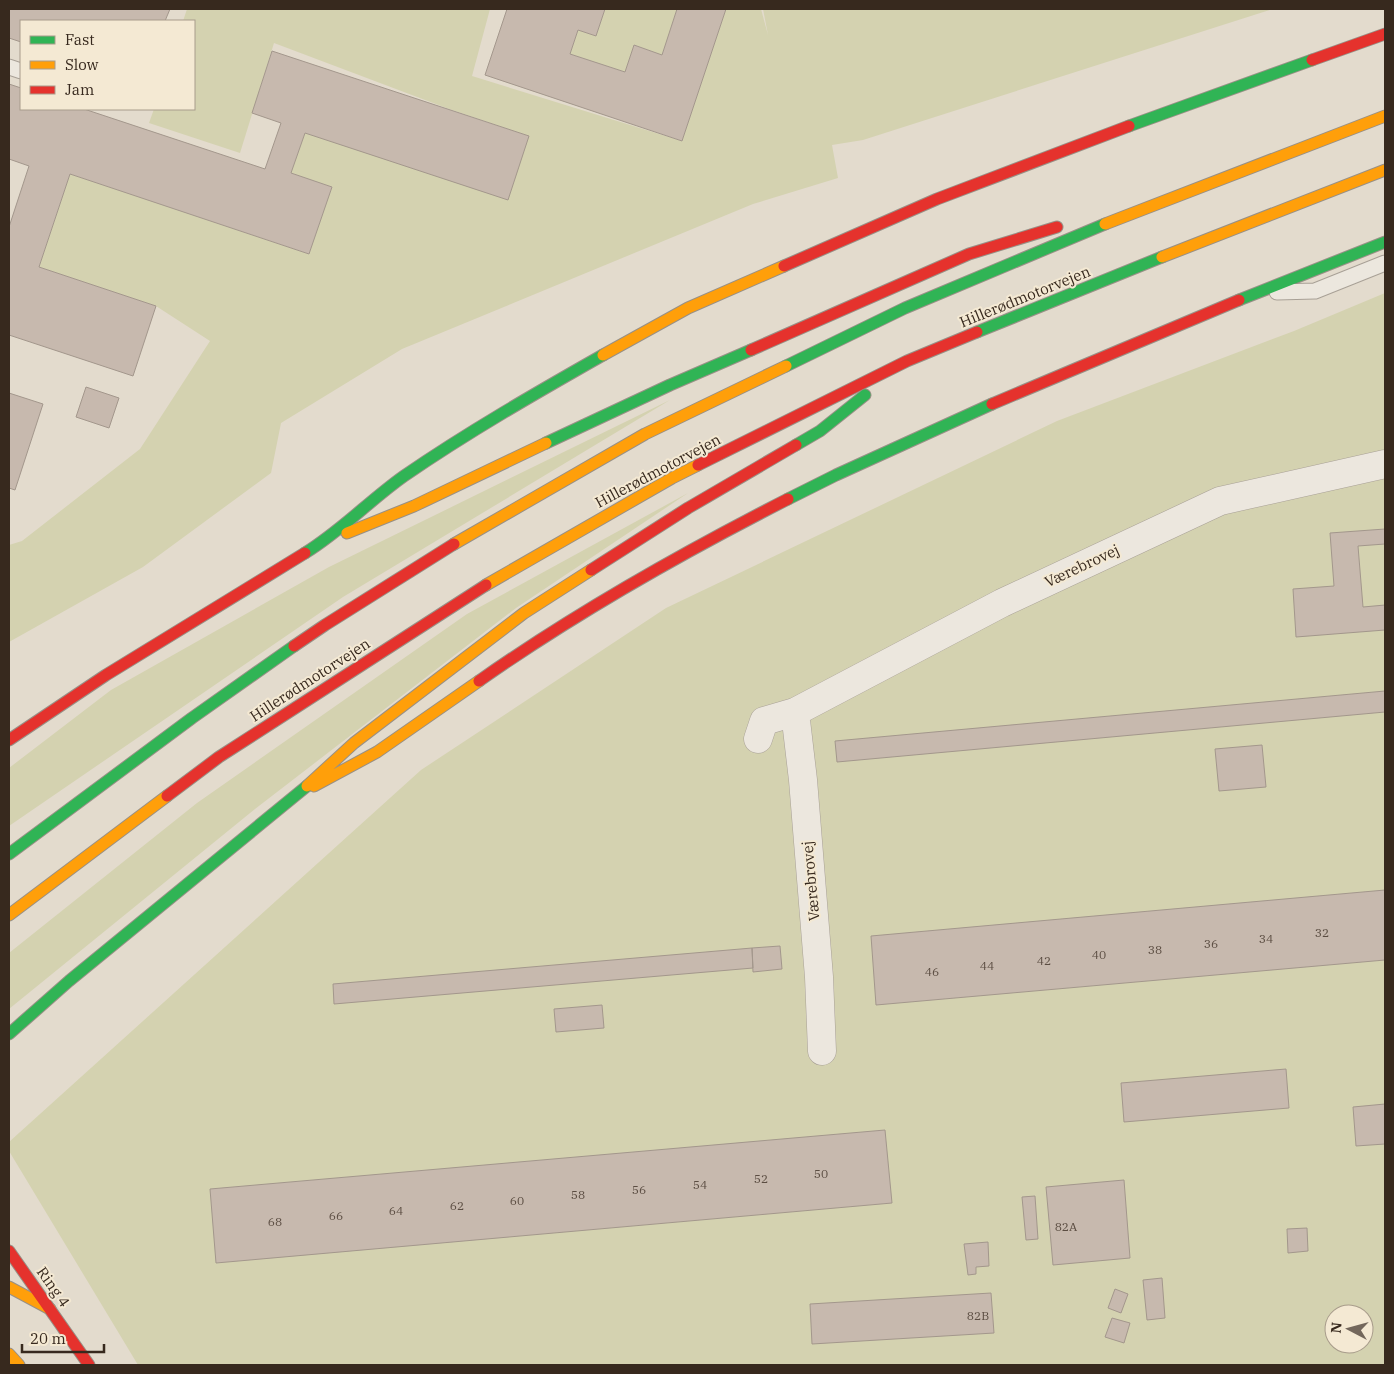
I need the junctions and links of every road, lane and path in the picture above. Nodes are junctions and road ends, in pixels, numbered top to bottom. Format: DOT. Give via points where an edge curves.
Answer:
graph roads {
  1 [pos="1385,34"];
  2 [pos="1385,116"];
  3 [pos="1248,169"];
  4 [pos="1385,170"];
  5 [pos="1099,214"];
  6 [pos="1071,223"];
  7 [pos="1385,242"];
  8 [pos="1385,263"];
  9 [pos="1255,293"];
  10 [pos="907,361"];
  11 [pos="1385,464"];
  12 [pos="322,543"];
  13 [pos="795,712"];
  14 [pos="758,739"];
  15 [pos="9,740"];
  16 [pos="297,795"];
  17 [pos="9,854"];
  18 [pos="9,915"];
  19 [pos="9,1034"];
  20 [pos="822,1051"];
  21 [pos="9,1251"];
  22 [pos="9,1287"];
  23 [pos="50,1309"];
  24 [pos="9,1354"];
  25 [pos="19,1365"];
  26 [pos="90,1365"];
  1 -- 12 [label="main road" via="937,199 688,308 539,390 403,477"];
  2 -- 3 [label="main road"];
  3 -- 5 [label="main road"];
  3 -- 17 [label="main road" via="1124,216 905,308 645,434 457,542 326,625 192,718"];
  4 -- 10 [label="main road, Hillerødmotorvejen"];
  6 -- 12 [label="main road" via="969,254 670,385 414,506"];
  7 -- 9 [label="main road"];
  8 -- 9 [label="lane" via="1314,292"];
  9 -- 16 [label="main road" via="978,410 836,475 711,538 530,646 376,752"];
  10 -- 16 [label="main road" via="820,431 688,508 524,613 354,743"];
  10 -- 18 [label="main road, Hillerødmotorvejen" via="672,478 486,585 219,757"];
  11 -- 13 [label="street, Værebrovej" via="1220,501 1002,603"];
  12 -- 15 [label="main road" via="106,675"];
  13 -- 14 [label="street, Værebrovej" via="764,721"];
  13 -- 20 [label="street, Værebrovej" via="819,977"];
  16 -- 19 [label="main road"];
  21 -- 23 [label="main road, Ring 4"];
  22 -- 23 [label="main road"];
  23 -- 26 [label="main road, Ring 4"];
  24 -- 25 [label="main road"];
}
